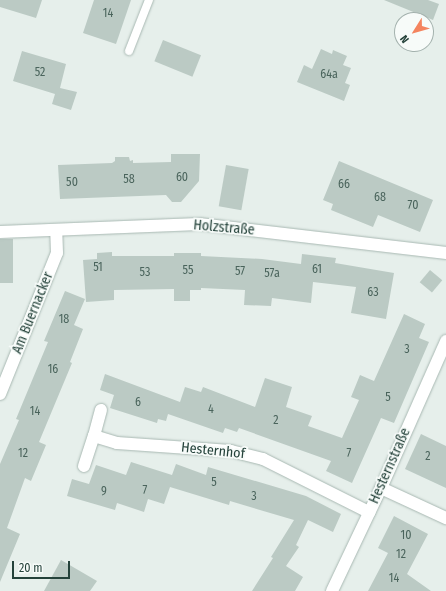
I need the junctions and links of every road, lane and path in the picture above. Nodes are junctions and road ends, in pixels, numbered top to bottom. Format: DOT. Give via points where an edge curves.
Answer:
graph roads {
  1 [pos="149,0"];
  2 [pos="129,51"];
  3 [pos="56,230"];
  4 [pos="0,232"];
  5 [pos="446,253"];
  6 [pos="446,341"];
  7 [pos="0,394"];
  8 [pos="101,410"];
  9 [pos="94,436"];
  10 [pos="84,466"];
  11 [pos="381,488"];
  12 [pos="369,512"];
  13 [pos="446,518"];
  14 [pos="332,591"];
  1 -- 2 [label="lane"];
  3 -- 4 [label="street, Holzstraße"];
  3 -- 5 [label="street, Holzstraße" via="199,224"];
  3 -- 7 [label="street, Am Buernacker" via="57,253"];
  6 -- 11 [label="street, Hesternstraße"];
  8 -- 9 [label="street"];
  9 -- 10 [label="street"];
  9 -- 12 [label="street, Hesternhof" via="117,443 247,454"];
  11 -- 12 [label="street, Hesternstraße"];
  11 -- 13 [label="street"];
  12 -- 14 [label="street, Hesternstraße"];
}
